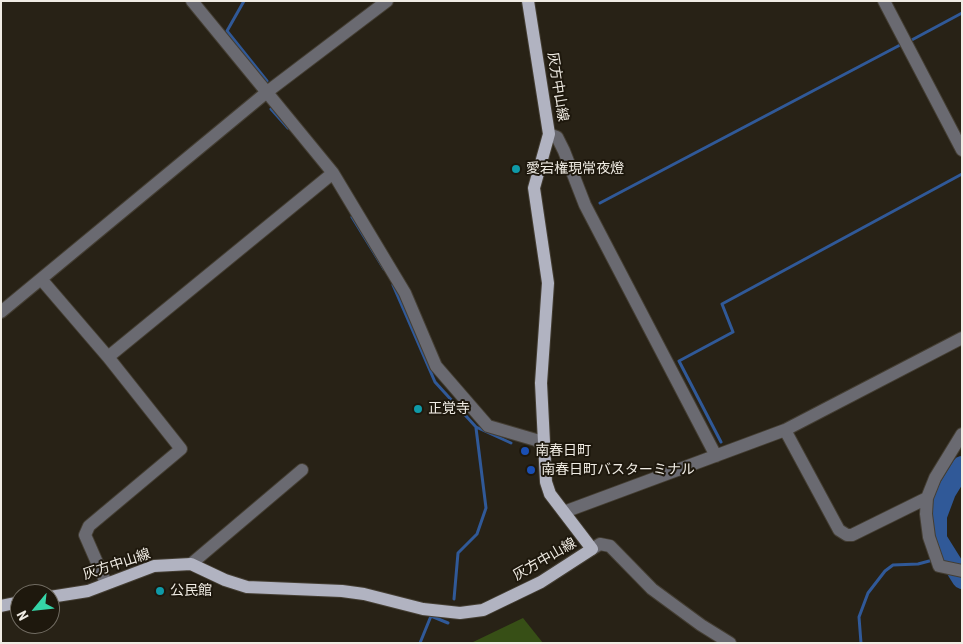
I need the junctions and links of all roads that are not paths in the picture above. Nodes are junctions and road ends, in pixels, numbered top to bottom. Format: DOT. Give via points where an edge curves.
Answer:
graph roads {
  1 [pos="192,1"];
  2 [pos="387,1"];
  3 [pos="528,1"];
  4 [pos="884,1"];
  5 [pos="267,92"];
  6 [pos="549,134"];
  7 [pos="962,150"];
  8 [pos="333,173"];
  9 [pos="41,279"];
  10 [pos="1,312"];
  11 [pos="962,338"];
  12 [pos="108,357"];
  13 [pos="785,430"];
  14 [pos="962,434"];
  15 [pos="544,445"];
  16 [pos="716,456"];
  17 [pos="302,470"];
  18 [pos="927,498"];
  19 [pos="564,512"];
  20 [pos="592,549"];
  21 [pos="191,564"];
  22 [pos="962,571"];
  23 [pos="106,583"];
  24 [pos="60,595"];
  25 [pos="730,643"];
  1 -- 5 [label="street"];
  2 -- 5 [label="street"];
  3 -- 6 [label="main road, 灰方中山線"];
  4 -- 7 [label="street"];
  5 -- 8 [label="street"];
  5 -- 9 [label="street"];
  6 -- 15 [label="main road, 灰方中山線" via="534,188 548,283 541,384"];
  6 -- 16 [label="street" via="557,137 585,205"];
  8 -- 12 [label="street"];
  8 -- 15 [label="street" via="405,293 436,366 488,426"];
  9 -- 10 [label="street"];
  9 -- 12 [label="street"];
  11 -- 13 [label="street"];
  12 -- 23 [label="street" via="181,449 89,526 85,535"];
  13 -- 16 [label="street"];
  13 -- 18 [label="street" via="839,530 847,535"];
  14 -- 18 [label="street" via="935,478"];
  15 -- 19 [label="main road, 灰方中山線" via="548,489"];
  16 -- 19 [label="street"];
  17 -- 21 [label="street"];
  18 -- 22 [label="street" via="929,537 939,566"];
  19 -- 20 [label="main road, 灰方中山線"];
  20 -- 21 [label="main road, 灰方中山線" via="541,582 483,610 460,612 423,609 349,592 247,586"];
  20 -- 25 [label="street" via="600,544 610,546 652,589"];
  21 -- 23 [label="main road, 灰方中山線" via="154,566"];
  23 -- 24 [label="main road, 灰方中山線" via="88,591"];
}
